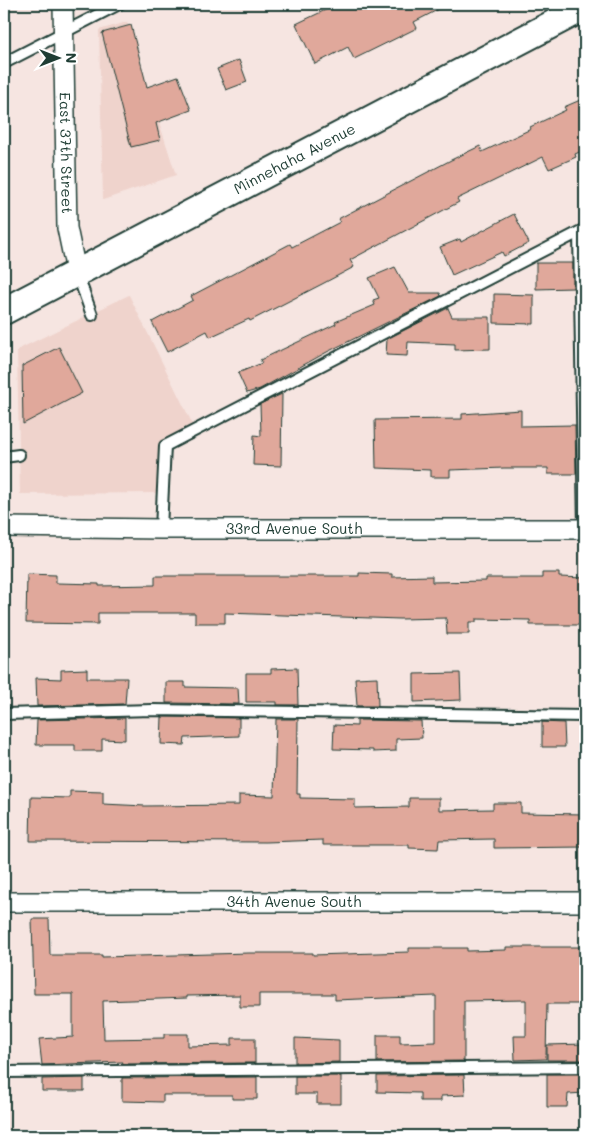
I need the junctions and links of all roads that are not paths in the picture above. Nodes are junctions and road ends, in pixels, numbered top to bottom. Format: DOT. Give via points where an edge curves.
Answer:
graph roads {
  1 [pos="63,4"];
  2 [pos="119,4"];
  3 [pos="585,7"];
  4 [pos="63,32"];
  5 [pos="4,63"];
  6 [pos="582,231"];
  7 [pos="76,271"];
  8 [pos="4,311"];
  9 [pos="92,315"];
  10 [pos="20,455"];
  11 [pos="4,456"];
  12 [pos="4,527"];
  13 [pos="162,530"];
  14 [pos="585,530"];
  15 [pos="4,714"];
  16 [pos="585,716"];
  17 [pos="4,902"];
  18 [pos="585,902"];
  19 [pos="585,1067"];
  20 [pos="4,1072"];
  1 -- 4 [label="street, East 37th Street"];
  2 -- 4 [label="lane"];
  3 -- 7 [label="main road, Minnehaha Avenue"];
  4 -- 5 [label="lane"];
  4 -- 7 [label="street, East 37th Street" via="67,228"];
  6 -- 13 [label="lane" via="165,446"];
  6 -- 14 [label="lane"];
  7 -- 8 [label="main road, Minnehaha Avenue"];
  7 -- 9 [label="lane"];
  10 -- 11 [label="lane"];
  12 -- 13 [label="street, 33rd Avenue South"];
  13 -- 14 [label="street, 33rd Avenue South"];
  15 -- 16 [label="lane" via="152,710"];
  17 -- 18 [label="street, 34th Avenue South"];
  19 -- 20 [label="lane"];
}
